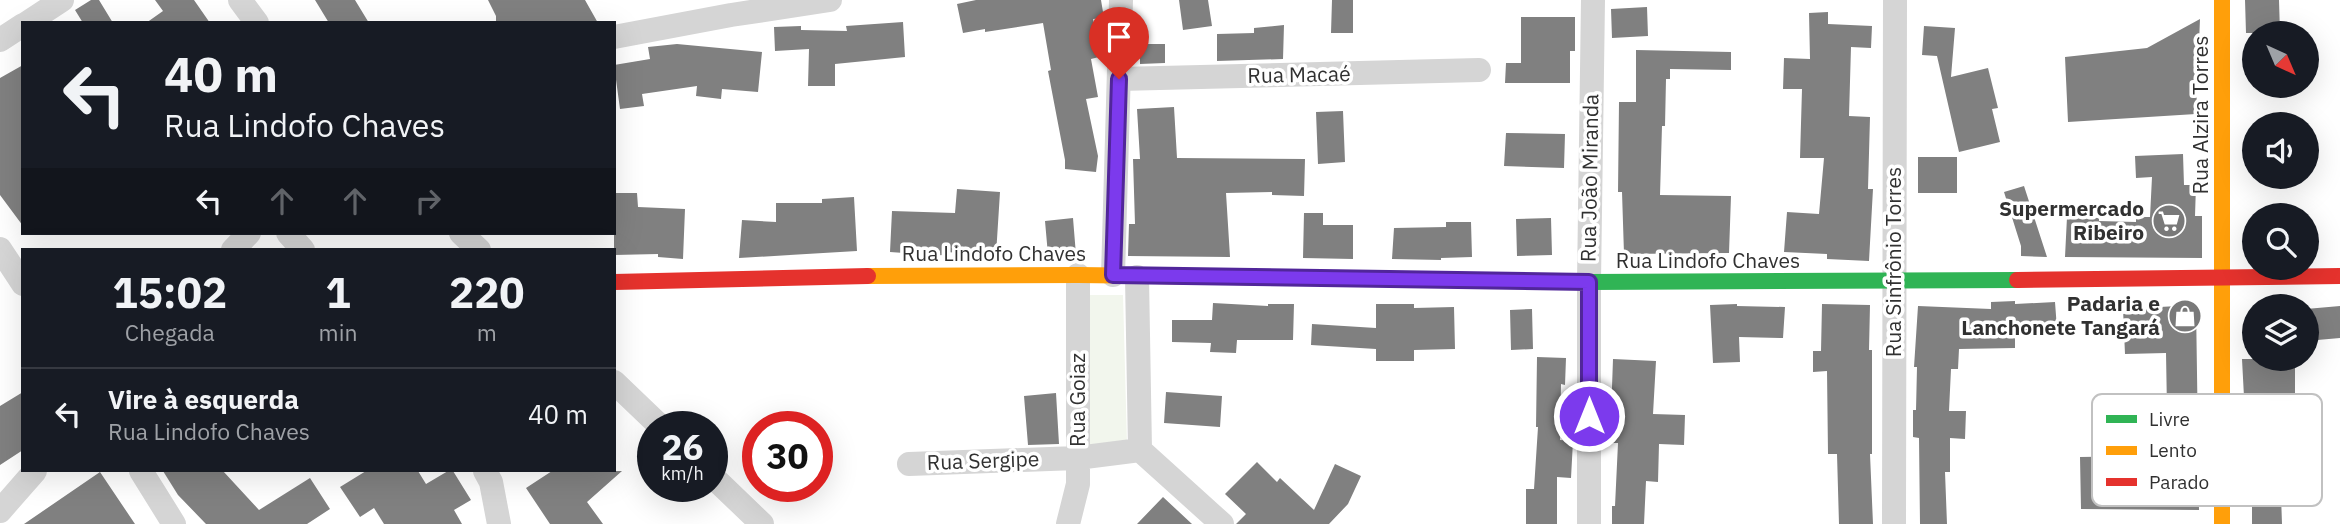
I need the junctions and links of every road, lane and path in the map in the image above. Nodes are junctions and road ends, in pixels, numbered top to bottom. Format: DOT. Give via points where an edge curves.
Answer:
graph roads {
  1 [pos="62,0"];
  2 [pos="240,0"];
  3 [pos="831,0"];
  4 [pos="1121,0"];
  5 [pos="1593,0"];
  6 [pos="1895,0"];
  7 [pos="2222,0"];
  8 [pos="30,21"];
  9 [pos="256,21"];
  10 [pos="21,27"];
  11 [pos="616,37"];
  12 [pos="0,40"];
  13 [pos="1479,70"];
  14 [pos="1119,79"];
  15 [pos="247,235"];
  16 [pos="463,235"];
  17 [pos="235,248"];
  18 [pos="477,248"];
  19 [pos="0,249"];
  20 [pos="1078,275"];
  21 [pos="1125,276"];
  22 [pos="2222,276"];
  23 [pos="2340,276"];
  24 [pos="21,281"];
  25 [pos="616,282"];
  26 [pos="1589,282"];
  27 [pos="1893,282"];
  28 [pos="616,384"];
  29 [pos="2222,394"];
  30 [pos="645,411"];
  31 [pos="1140,450"];
  32 [pos="1077,458"];
  33 [pos="909,464"];
  34 [pos="34,472"];
  35 [pos="142,472"];
  36 [pos="486,472"];
  37 [pos="728,491"];
  38 [pos="2221,506"];
  39 [pos="0,511"];
  40 [pos="174,524"];
  41 [pos="499,524"];
  42 [pos="762,524"];
  43 [pos="1068,524"];
  44 [pos="1222,524"];
  45 [pos="1590,524"];
  46 [pos="1894,524"];
  47 [pos="2221,524"];
  1 -- 8 [label="street"];
  2 -- 9 [label="street"];
  3 -- 11 [label="street"];
  4 -- 14 [label="street"];
  5 -- 26 [label="street, Rua João Miranda"];
  6 -- 27 [label="street, Rua Sinfrônio Torres"];
  7 -- 22 [label="street, Rua Alzira Torres"];
  10 -- 12 [label="street"];
  13 -- 14 [label="street, Rua Macaé"];
  14 -- 21 [label="street"];
  15 -- 17 [label="street"];
  16 -- 18 [label="street"];
  19 -- 24 [label="street"];
  20 -- 21 [label="street, Rua Lindofo Chaves"];
  20 -- 25 [label="street, Rua Lindofo Chaves"];
  20 -- 32 [label="street, Rua Goiaz"];
  21 -- 26 [label="street, Rua Lindofo Chaves"];
  21 -- 31 [label="street"];
  22 -- 23 [label="street, Rua Lindofo Chaves"];
  22 -- 27 [label="street, Rua Lindofo Chaves"];
  22 -- 29 [label="street, Rua Alzira Torres"];
  26 -- 27 [label="street, Rua Lindofo Chaves"];
  26 -- 45 [label="street, Rua João Miranda"];
  27 -- 46 [label="street, Rua Sinfrônio Torres"];
  28 -- 30 [label="street"];
  31 -- 32 [label="street, Rua Sergipe"];
  31 -- 44 [label="street"];
  32 -- 33 [label="street, Rua Sergipe"];
  32 -- 43 [label="street, Rua Goiaz" via="1078,484"];
  34 -- 39 [label="street"];
  35 -- 40 [label="street"];
  36 -- 41 [label="street"];
  37 -- 42 [label="street"];
  38 -- 47 [label="street, Rua Alzira Torres"];
}
